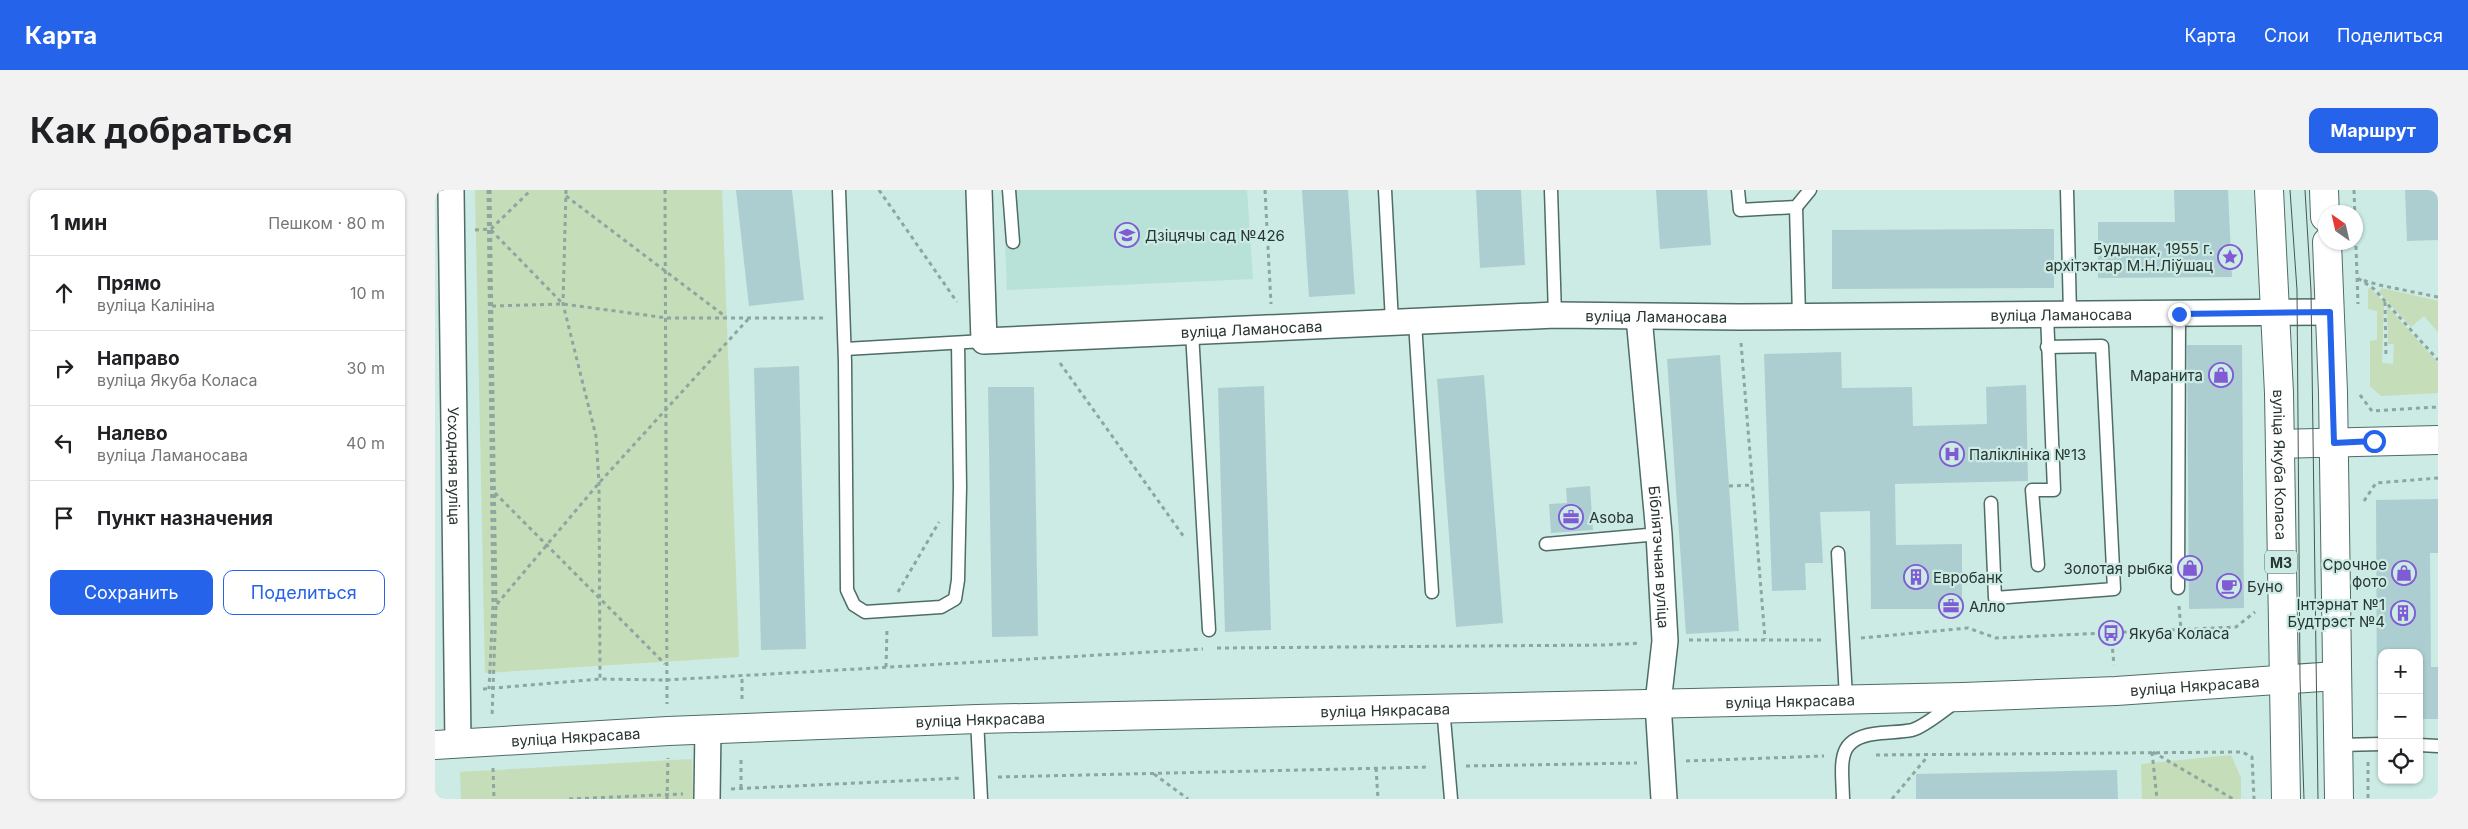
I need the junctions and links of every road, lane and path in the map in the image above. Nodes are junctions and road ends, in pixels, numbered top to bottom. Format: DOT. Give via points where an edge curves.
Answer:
graph roads {
  1 [pos="451,190"];
  2 [pos="489,190"];
  3 [pos="531,190"];
  4 [pos="566,190"];
  5 [pos="665,190"];
  6 [pos="839,190"];
  7 [pos="879,190"];
  8 [pos="979,190"];
  9 [pos="1009,190"];
  10 [pos="1265,190"];
  11 [pos="1385,190"];
  12 [pos="1551,190"];
  13 [pos="1739,190"];
  14 [pos="1810,190"];
  15 [pos="2067,190"];
  16 [pos="2269,190"];
  17 [pos="2324,190"];
  18 [pos="566,196"];
  19 [pos="2325,205"];
  20 [pos="1796,207"];
  21 [pos="491,229"];
  22 [pos="1013,242"];
  23 [pos="2327,250"];
  24 [pos="443,260"];
  25 [pos="666,271"];
  26 [pos="2438,297"];
  27 [pos="2385,302"];
  28 [pos="563,304"];
  29 [pos="492,306"];
  30 [pos="824,308"];
  31 [pos="2330,312"];
  32 [pos="2276,313"];
  33 [pos="2058,314"];
  34 [pos="2179,314"];
  35 [pos="1555,316"];
  36 [pos="1799,316"];
  37 [pos="727,317"];
  38 [pos="750,317"];
  39 [pos="1639,317"];
  40 [pos="1740,317"];
  41 [pos="667,318"];
  42 [pos="1404,322"];
  43 [pos="1272,327"];
  44 [pos="1192,332"];
  45 [pos="1043,340"];
  46 [pos="984,341"];
  47 [pos="958,342"];
  48 [pos="2047,347"];
  49 [pos="845,349"];
  50 [pos="2386,357"];
  51 [pos="2438,360"];
  52 [pos="667,406"];
  53 [pos="2438,407"];
  54 [pos="2372,411"];
  55 [pos="2438,440"];
  56 [pos="2334,443"];
  57 [pos="2280,444"];
  58 [pos="2438,478"];
  59 [pos="599,483"];
  60 [pos="2376,483"];
  61 [pos="1752,484"];
  62 [pos="1729,486"];
  63 [pos="960,488"];
  64 [pos="494,493"];
  65 [pos="1991,503"];
  66 [pos="1659,534"];
  67 [pos="1546,544"];
  68 [pos="547,545"];
  69 [pos="1838,554"];
  70 [pos="2038,566"];
  71 [pos="1206,568"];
  72 [pos="2178,588"];
  73 [pos="1432,592"];
  74 [pos="600,598"];
  75 [pos="496,605"];
  76 [pos="887,610"];
  77 [pos="2236,627"];
  78 [pos="1209,630"];
  79 [pos="2181,630"];
  80 [pos="1765,639"];
  81 [pos="1843,640"];
  82 [pos="1665,641"];
  83 [pos="666,665"];
  84 [pos="885,667"];
  85 [pos="742,676"];
  86 [pos="2336,676"];
  87 [pos="600,678"];
  88 [pos="666,680"];
  89 [pos="2282,680"];
  90 [pos="490,689"];
  91 [pos="457,690"];
  92 [pos="1963,697"];
  93 [pos="1846,698"];
  94 [pos="742,699"];
  95 [pos="1658,703"];
  96 [pos="1443,707"];
  97 [pos="977,719"];
  98 [pos="708,730"];
  99 [pos="446,744"];
  100 [pos="2378,744"];
  101 [pos="2338,745"];
  102 [pos="2423,745"];
  103 [pos="2438,746"];
  104 [pos="2152,752"];
  105 [pos="1843,755"];
  106 [pos="1928,756"];
  107 [pos="741,758"];
  108 [pos="1661,763"];
  109 [pos="1450,766"];
  110 [pos="1376,768"];
  111 [pos="1153,773"];
  112 [pos="980,777"];
  113 [pos="741,788"];
  114 [pos="667,794"];
  115 [pos="707,796"];
  116 [pos="602,798"];
  117 [pos="1843,798"];
  118 [pos="569,799"];
  119 [pos="667,799"];
  120 [pos="981,799"];
  121 [pos="1187,799"];
  122 [pos="1378,799"];
  123 [pos="1451,799"];
  124 [pos="1664,799"];
  125 [pos="1892,799"];
  126 [pos="2157,799"];
  127 [pos="2233,799"];
  128 [pos="2254,799"];
  129 [pos="2286,799"];
  130 [pos="2339,799"];
  1 -- 24 [label="street, Усходняя вуліца"];
  2 -- 21 [label="path"];
  2 -- 90 [label="path" via="493,605"];
  3 -- 21 [label="path"];
  4 -- 18 [label="path"];
  5 -- 25 [label="path"];
  6 -- 49 [label="lane"];
  7 -- 46 [label="path"];
  8 -- 46 [label="street"];
  9 -- 22 [label="lane"];
  10 -- 43 [label="path"];
  11 -- 42 [label="lane"];
  12 -- 35 [label="lane"];
  13 -- 20 [label="lane" via="1740,210"];
  14 -- 20 [label="lane"];
  15 -- 33 [label="lane"];
  16 -- 32 [label="main road, вуліца Якуба Коласа / М3"];
  17 -- 19 [label="main road"];
  18 -- 25 [label="path"];
  18 -- 28 [label="path"];
  20 -- 36 [label="lane"];
  21 -- 28 [label="path"];
  21 -- 29 [label="path"];
  23 -- 31 [label="main road"];
  24 -- 91 [label="street, Усходняя вуліца"];
  25 -- 37 [label="path"];
  25 -- 41 [label="path"];
  26 -- 27 [label="path" via="2359,279 2374,288"];
  27 -- 50 [label="path"];
  27 -- 51 [label="path"];
  28 -- 29 [label="path"];
  28 -- 41 [label="path"];
  28 -- 59 [label="path" via="596,436"];
  29 -- 64 [label="path"];
  30 -- 38 [label="path" via="825,318"];
  31 -- 32 [label="street, вуліца Ламаносава"];
  31 -- 56 [label="main road"];
  32 -- 34 [label="street, вуліца Ламаносава"];
  32 -- 57 [label="main road, вуліца Якуба Коласа / М3"];
  33 -- 34 [label="street, вуліца Ламаносава"];
  33 -- 36 [label="street, вуліца Ламаносава"];
  33 -- 48 [label="lane"];
  34 -- 72 [label="lane"];
  35 -- 39 [label="street, вуліца Ламаносава"];
  35 -- 42 [label="street, вуліца Ламаносава"];
  36 -- 40 [label="street, вуліца Ламаносава"];
  37 -- 38 [label="path"];
  37 -- 41 [label="path"];
  38 -- 52 [label="path"];
  39 -- 40 [label="street, вуліца Ламаносава"];
  39 -- 66 [label="street, Бібліятэчная вуліца"];
  40 -- 61 [label="path"];
  41 -- 52 [label="path"];
  42 -- 43 [label="street, вуліца Ламаносава"];
  42 -- 73 [label="lane"];
  43 -- 44 [label="street, вуліца Ламаносава"];
  44 -- 45 [label="street, вуліца Ламаносава"];
  44 -- 71 [label="lane"];
  45 -- 46 [label="street, вуліца Ламаносава"];
  45 -- 71 [label="path"];
  46 -- 47 [label="lane"];
  47 -- 49 [label="lane"];
  47 -- 63 [label="lane"];
  48 -- 65 [label="lane" via="2102,346 2114,589 1995,598"];
  48 -- 70 [label="lane" via="2054,490 2032,490"];
  49 -- 76 [label="lane" via="847,590 854,605 865,612"];
  52 -- 59 [label="path"];
  52 -- 83 [label="path"];
  53 -- 54 [label="path"];
  55 -- 56 [label="main road"];
  56 -- 57 [label="main road"];
  56 -- 86 [label="main road"];
  57 -- 89 [label="main road, вуліца Якуба Коласа / М3"];
  58 -- 60 [label="path"];
  59 -- 68 [label="path"];
  59 -- 74 [label="path"];
  61 -- 62 [label="path"];
  61 -- 80 [label="path"];
  63 -- 76 [label="path"];
  63 -- 76 [label="lane" via="955,599 941,607"];
  64 -- 68 [label="path"];
  64 -- 75 [label="path"];
  66 -- 67 [label="lane"];
  66 -- 82 [label="street, Бібліятэчная вуліца"];
  68 -- 74 [label="path"];
  68 -- 75 [label="path"];
  69 -- 81 [label="lane"];
  71 -- 78 [label="lane"];
  72 -- 79 [label="path"];
  74 -- 83 [label="path"];
  74 -- 87 [label="path"];
  75 -- 90 [label="path"];
  76 -- 84 [label="path"];
  77 -- 79 [label="path"];
  79 -- 81 [label="path" via="1996,638 1968,628"];
  80 -- 81 [label="path"];
  80 -- 82 [label="path"];
  81 -- 93 [label="lane"];
  82 -- 84 [label="path" via="1606,645 1209,648"];
  82 -- 95 [label="street, Бібліятэчная вуліца"];
  83 -- 88 [label="path"];
  84 -- 85 [label="path"];
  85 -- 88 [label="path"];
  85 -- 94 [label="path"];
  86 -- 89 [label="main road, вуліца Някрасава"];
  86 -- 101 [label="main road"];
  87 -- 88 [label="path"];
  87 -- 90 [label="path"];
  89 -- 92 [label="main road, вуліца Някрасава" via="2116,692"];
  89 -- 129 [label="main road, вуліца Якуба Коласа / М3"];
  90 -- 91 [label="path"];
  91 -- 99 [label="street, Усходняя вуліца"];
  92 -- 93 [label="main road, вуліца Някрасава"];
  92 -- 105 [label="lane" via="1914,730 1854,738 1845,746"];
  93 -- 95 [label="main road, вуліца Някрасава"];
  95 -- 96 [label="main road, вуліца Някрасава"];
  95 -- 108 [label="street, Бібліятэчная вуліца"];
  96 -- 97 [label="main road, вуліца Някрасава"];
  96 -- 109 [label="lane"];
  97 -- 98 [label="main road, вуліца Някрасава"];
  97 -- 112 [label="lane"];
  98 -- 99 [label="main road, вуліца Някрасава"];
  98 -- 115 [label="street"];
  100 -- 101 [label="lane"];
  101 -- 130 [label="main road"];
  102 -- 103 [label="lane"];
  104 -- 106 [label="path"];
  104 -- 126 [label="path"];
  104 -- 127 [label="path"];
  104 -- 128 [label="path" via="2242,752 2251,757"];
  105 -- 106 [label="path"];
  105 -- 108 [label="path"];
  105 -- 117 [label="lane"];
  106 -- 125 [label="path"];
  107 -- 113 [label="path"];
  108 -- 109 [label="path"];
  108 -- 124 [label="street, Бібліятэчная вуліца"];
  109 -- 110 [label="path"];
  109 -- 123 [label="lane"];
  110 -- 111 [label="path"];
  110 -- 122 [label="path"];
  111 -- 112 [label="path"];
  111 -- 121 [label="path"];
  112 -- 113 [label="path"];
  112 -- 120 [label="lane"];
  113 -- 115 [label="path"];
  114 -- 115 [label="path"];
  114 -- 116 [label="path"];
  114 -- 119 [label="path"];
  116 -- 118 [label="path"];
}
